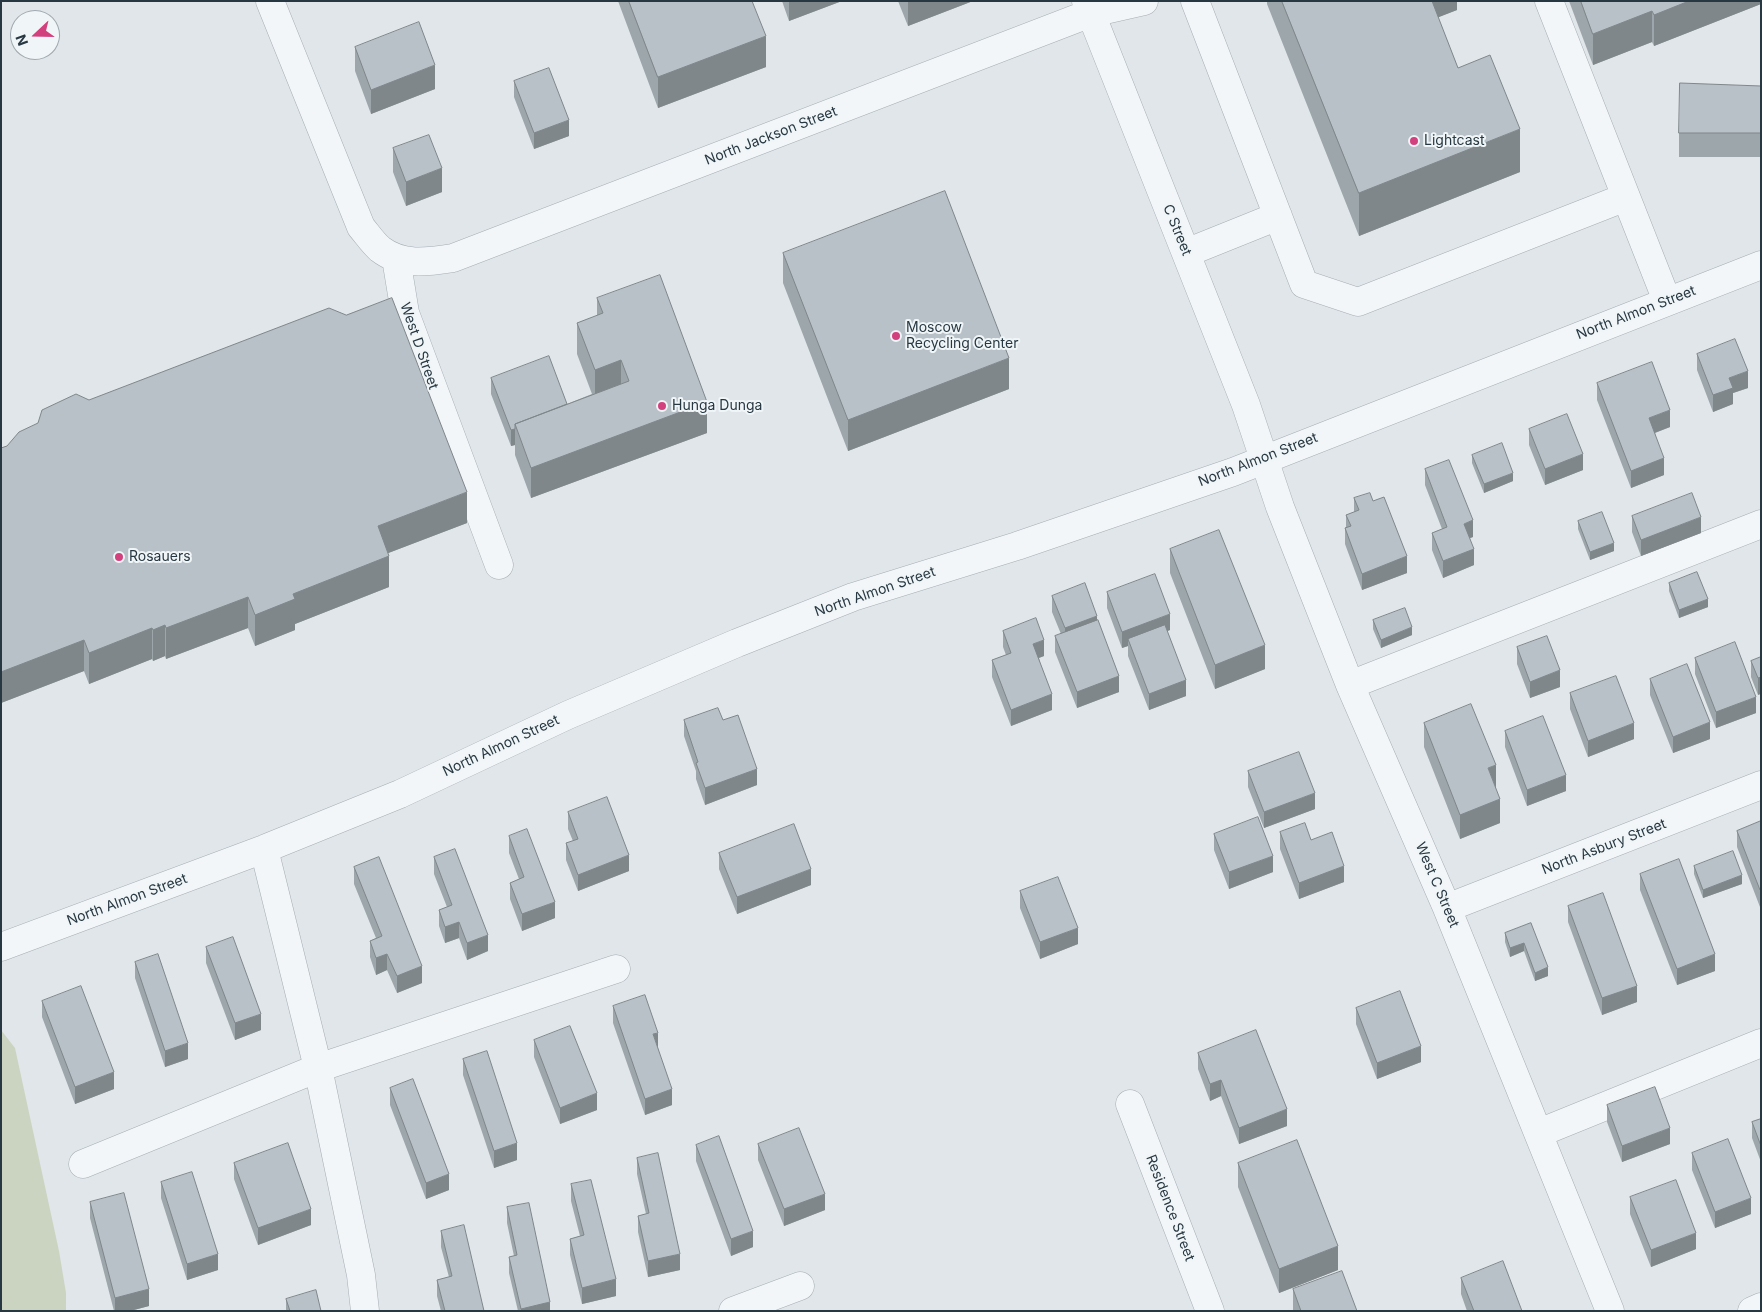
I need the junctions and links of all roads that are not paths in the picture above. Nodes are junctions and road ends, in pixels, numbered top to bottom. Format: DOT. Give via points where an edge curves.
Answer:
graph roads {
  1 [pos="270,1"];
  2 [pos="1144,1"];
  3 [pos="1195,1"];
  4 [pos="1549,1"];
  5 [pos="1088,7"];
  6 [pos="1626,197"];
  7 [pos="1278,216"];
  8 [pos="1186,253"];
  9 [pos="396,258"];
  10 [pos="1761,264"];
  11 [pos="1667,301"];
  12 [pos="1265,460"];
  13 [pos="1761,524"];
  14 [pos="499,564"];
  15 [pos="1350,685"];
  16 [pos="1761,785"];
  17 [pos="264,849"];
  18 [pos="1447,908"];
  19 [pos="1,947"];
  20 [pos="616,969"];
  21 [pos="1761,1043"];
  22 [pos="318,1068"];
  23 [pos="1130,1104"];
  24 [pos="1539,1133"];
  25 [pos="84,1164"];
  26 [pos="800,1286"];
  27 [pos="1761,1307"];
  28 [pos="365,1311"];
  29 [pos="733,1311"];
  30 [pos="1210,1311"];
  31 [pos="1610,1311"];
  32 [pos="1752,1311"];
  1 -- 9 [label="street" via="361,227 378,248"];
  2 -- 5 [label="street, North Jackson Street"];
  3 -- 7 [label="street"];
  4 -- 6 [label="street"];
  5 -- 8 [label="street, C Street"];
  5 -- 9 [label="street, North Jackson Street" via="453,258 429,262"];
  6 -- 7 [label="street" via="1358,302 1304,284"];
  6 -- 11 [label="street"];
  7 -- 8 [label="street"];
  8 -- 12 [label="street, C Street"];
  9 -- 14 [label="street, West D Street" via="405,313"];
  10 -- 11 [label="street, North Almon Street"];
  11 -- 12 [label="street, North Almon Street"];
  12 -- 15 [label="street, West C Street" via="1280,507"];
  12 -- 17 [label="street, North Almon Street" via="1017,546 853,597 737,642 576,711 400,794"];
  13 -- 15 [label="street"];
  15 -- 18 [label="street, West C Street"];
  16 -- 18 [label="street, North Asbury Street"];
  17 -- 19 [label="street, North Almon Street"];
  17 -- 22 [label="street"];
  18 -- 24 [label="street, West C Street"];
  20 -- 22 [label="street"];
  21 -- 24 [label="street"];
  22 -- 25 [label="street"];
  22 -- 28 [label="street" via="361,1275"];
  23 -- 30 [label="street, Residence Street"];
  24 -- 31 [label="street, West C Street"];
  26 -- 29 [label="street"];
  27 -- 32 [label="street"];
}
